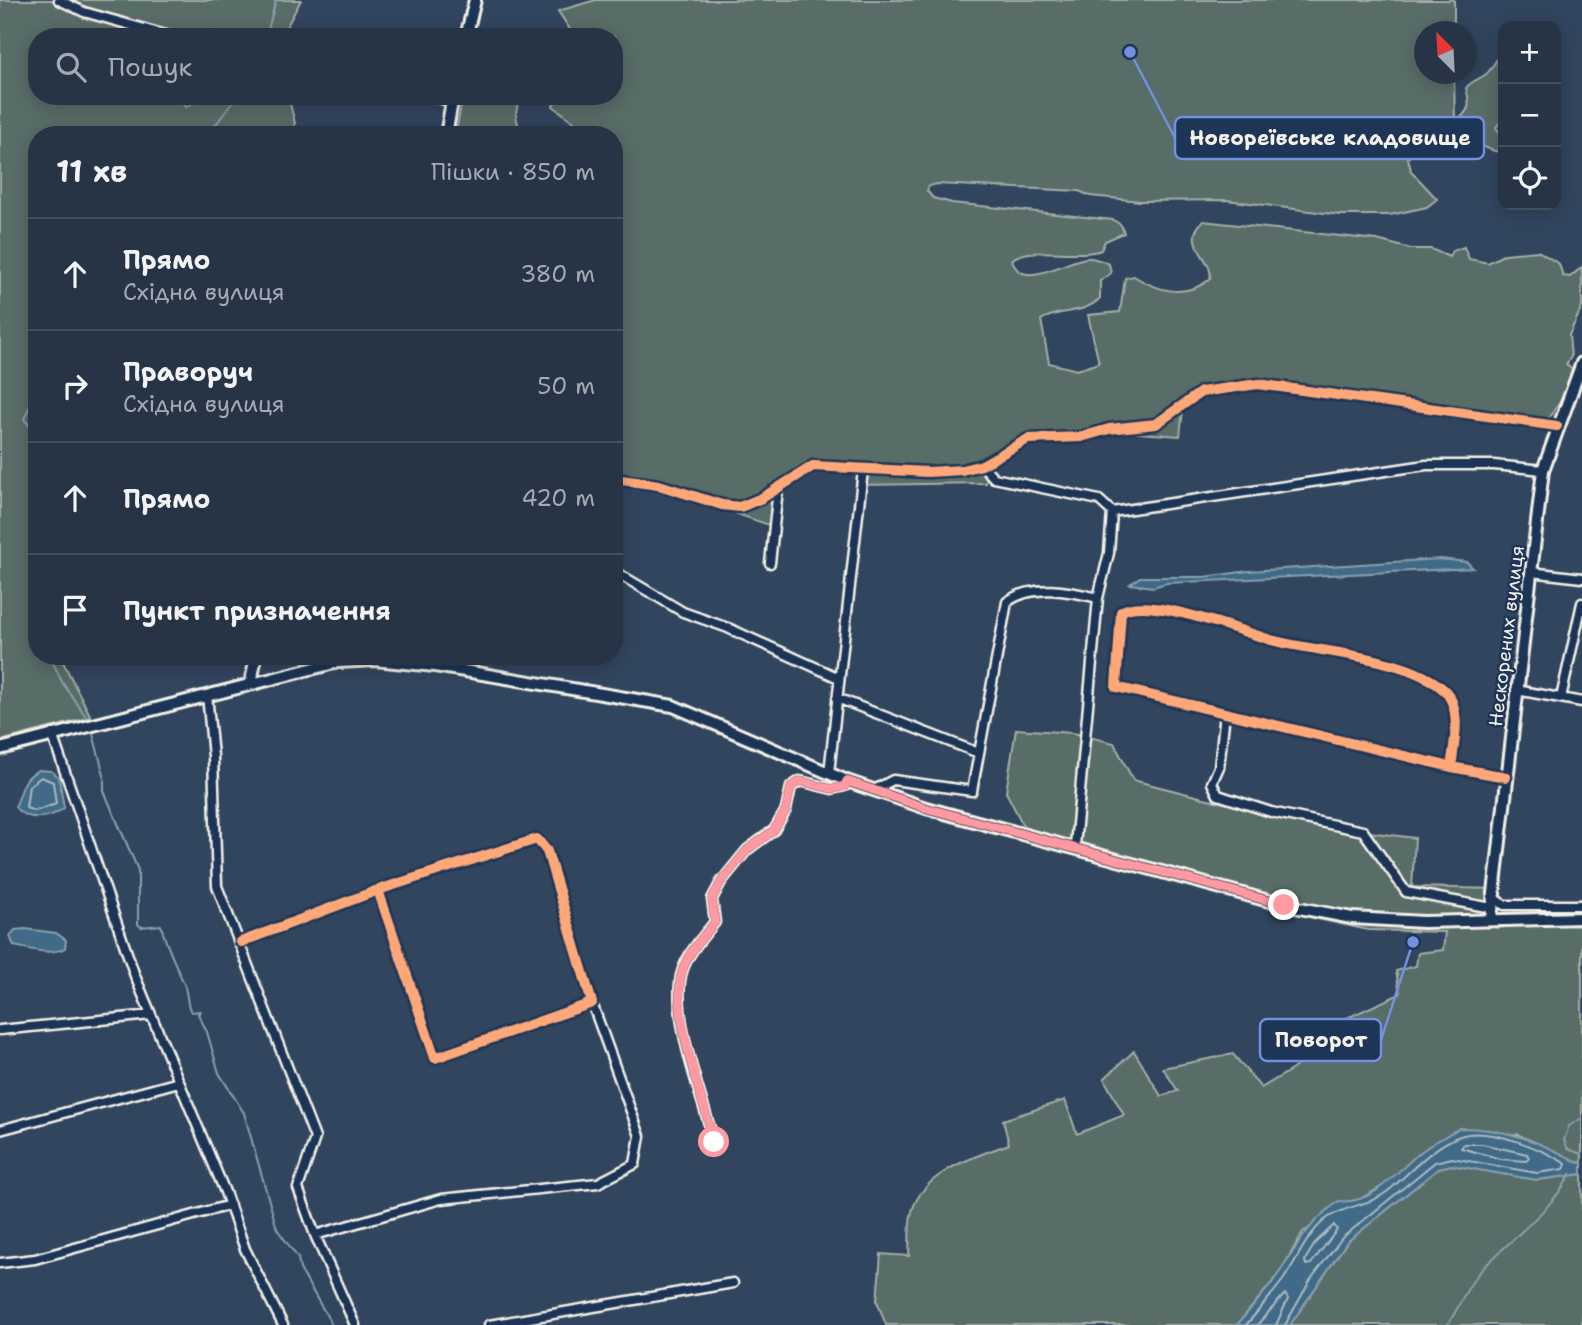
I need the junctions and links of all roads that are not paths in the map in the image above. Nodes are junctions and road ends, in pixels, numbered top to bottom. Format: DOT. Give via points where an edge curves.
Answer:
graph roads {
  1 [pos="59,0"];
  2 [pos="475,0"];
  3 [pos="141,28"];
  4 [pos="468,28"];
  5 [pos="451,105"];
  6 [pos="448,126"];
  7 [pos="1582,363"];
  8 [pos="1557,426"];
  9 [pos="982,465"];
  10 [pos="863,470"];
  11 [pos="1543,470"];
  12 [pos="623,480"];
  13 [pos="778,489"];
  14 [pos="1112,512"];
  15 [pos="770,563"];
  16 [pos="1531,572"];
  17 [pos="623,576"];
  18 [pos="1582,578"];
  19 [pos="1098,598"];
  20 [pos="1582,603"];
  21 [pos="252,665"];
  22 [pos="325,665"];
  23 [pos="421,665"];
  24 [pos="839,678"];
  25 [pos="251,682"];
  26 [pos="1516,690"];
  27 [pos="207,695"];
  28 [pos="837,698"];
  29 [pos="1561,698"];
  30 [pos="1582,702"];
  31 [pos="1225,713"];
  32 [pos="52,734"];
  33 [pos="0,749"];
  34 [pos="976,752"];
  35 [pos="1451,767"];
  36 [pos="829,773"];
  37 [pos="1506,776"];
  38 [pos="847,781"];
  39 [pos="874,790"];
  40 [pos="1075,846"];
  41 [pos="378,890"];
  42 [pos="1582,905"];
  43 [pos="1492,908"];
  44 [pos="1582,918"];
  45 [pos="241,942"];
  46 [pos="592,1003"];
  47 [pos="151,1015"];
  48 [pos="0,1030"];
  49 [pos="179,1083"];
  50 [pos="0,1130"];
  51 [pos="714,1142"];
  52 [pos="230,1205"];
  53 [pos="315,1235"];
  54 [pos="0,1263"];
  55 [pos="733,1283"];
  56 [pos="283,1325"];
  57 [pos="355,1325"];
  58 [pos="489,1325"];
  1 -- 3 [label="street"];
  2 -- 4 [label="main road"];
  5 -- 6 [label="main road"];
  7 -- 8 [label="main road, Нескорених вулиця"];
  8 -- 9 [label="street" via="1258,384 1201,393 1156,424 1081,437 1028,439"];
  8 -- 11 [label="main road, Нескорених вулиця"];
  9 -- 10 [label="street" via="928,472"];
  9 -- 14 [label="street" via="995,478 1099,500"];
  10 -- 13 [label="street" via="813,467"];
  10 -- 24 [label="street"];
  11 -- 14 [label="street" via="1426,465"];
  11 -- 16 [label="main road, Нескорених вулиця"];
  12 -- 13 [label="street" via="740,507"];
  13 -- 15 [label="street"];
  14 -- 19 [label="street" via="1109,553"];
  16 -- 18 [label="street"];
  16 -- 26 [label="main road, Нескорених вулиця"];
  17 -- 24 [label="street" via="683,612"];
  19 -- 34 [label="street" via="1044,590 1017,594 1007,602"];
  19 -- 40 [label="street"];
  20 -- 29 [label="street"];
  21 -- 25 [label="main road"];
  22 -- 25 [label="main road"];
  23 -- 36 [label="main road" via="673,706"];
  24 -- 28 [label="street"];
  25 -- 27 [label="main road"];
  26 -- 29 [label="street"];
  26 -- 37 [label="main road, Нескорених вулиця"];
  27 -- 32 [label="main road"];
  27 -- 45 [label="street" via="218,886"];
  28 -- 34 [label="street"];
  28 -- 36 [label="street"];
  29 -- 30 [label="street"];
  31 -- 35 [label="street"];
  31 -- 35 [label="street" via="1116,687 1121,612 1132,607 1192,615 1270,640 1409,670 1443,689 1453,701"];
  31 -- 43 [label="street" via="1219,767 1212,783 1218,795 1271,812 1363,831 1406,892"];
  32 -- 33 [label="main road"];
  32 -- 47 [label="street"];
  34 -- 39 [label="street" via="972,791 894,780"];
  35 -- 37 [label="street"];
  36 -- 38 [label="main road"];
  37 -- 43 [label="main road, Нескорених вулиця"];
  38 -- 39 [label="main road"];
  38 -- 51 [label="street" via="832,789 800,781 791,787 786,810 774,830 747,850 721,882 712,899 715,922 692,950 680,981 684,1029"];
  39 -- 40 [label="main road"];
  40 -- 43 [label="main road" via="1284,905 1352,918 1424,922"];
  41 -- 45 [label="street"];
  41 -- 46 [label="street" via="537,839 547,851"];
  41 -- 46 [label="street" via="435,1058"];
  42 -- 43 [label="street"];
  43 -- 44 [label="main road"];
  45 -- 53 [label="street" via="315,1138 298,1188"];
  46 -- 53 [label="street" via="640,1136 635,1164 598,1183 441,1199"];
  47 -- 48 [label="street"];
  47 -- 49 [label="street"];
  49 -- 50 [label="street"];
  49 -- 52 [label="street"];
  52 -- 54 [label="street" via="35,1259"];
  52 -- 56 [label="street" via="245,1248"];
  53 -- 57 [label="street"];
  55 -- 58 [label="street"];
}
